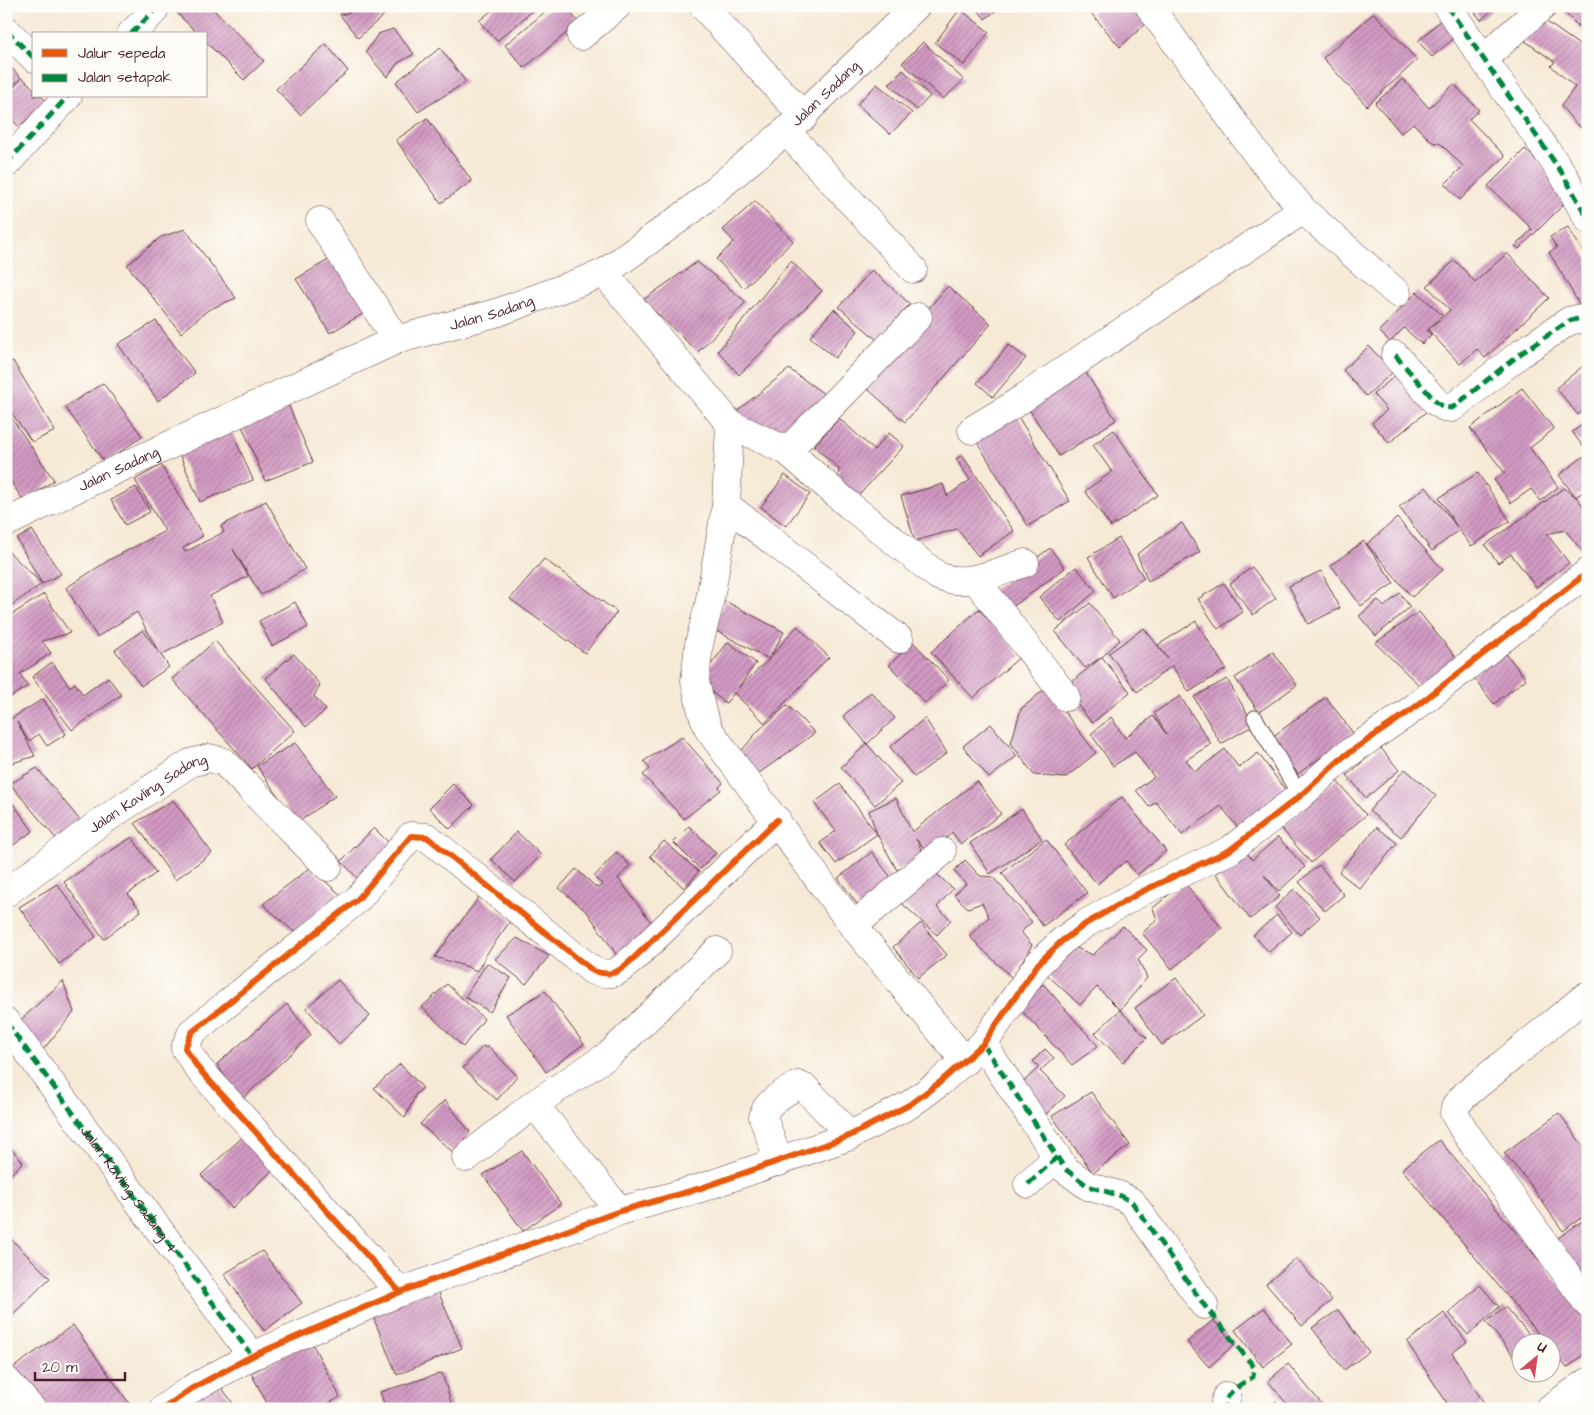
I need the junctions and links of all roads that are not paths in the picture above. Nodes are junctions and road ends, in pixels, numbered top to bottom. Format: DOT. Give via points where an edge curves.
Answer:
graph roads {
  1 [pos="156,6"];
  2 [pos="617,6"];
  3 [pos="703,6"];
  4 [pos="916,6"];
  5 [pos="1149,6"];
  6 [pos="1447,6"];
  7 [pos="1544,6"];
  8 [pos="6,30"];
  9 [pos="133,32"];
  10 [pos="581,36"];
  11 [pos="32,56"];
  12 [pos="1484,58"];
  13 [pos="66,98"];
  14 [pos="795,124"];
  15 [pos="6,164"];
  16 [pos="1303,210"];
  17 [pos="1588,219"];
  18 [pos="320,221"];
  19 [pos="913,269"];
  20 [pos="604,273"];
  21 [pos="1397,293"];
  22 [pos="918,317"];
  23 [pos="1588,322"];
  24 [pos="396,340"];
  25 [pos="1395,355"];
  26 [pos="730,424"];
  27 [pos="972,430"];
  28 [pos="787,451"];
  29 [pos="726,505"];
  30 [pos="6,523"];
  31 [pos="1025,563"];
  32 [pos="1588,572"];
  33 [pos="975,579"];
  34 [pos="899,639"];
  35 [pos="1066,697"];
  36 [pos="1256,718"];
  37 [pos="1300,796"];
  38 [pos="777,820"];
  39 [pos="942,852"];
  40 [pos="328,867"];
  41 [pos="6,893"];
  42 [pos="853,926"];
  43 [pos="717,951"];
  44 [pos="1587,997"];
  45 [pos="6,1022"];
  46 [pos="974,1053"];
  47 [pos="534,1104"];
  48 [pos="847,1137"];
  49 [pos="1057,1157"];
  50 [pos="466,1158"];
  51 [pos="778,1162"];
  52 [pos="1028,1184"];
  53 [pos="620,1211"];
  54 [pos="400,1292"];
  55 [pos="1588,1304"];
  56 [pos="1204,1305"];
  57 [pos="252,1356"];
  58 [pos="6,1380"];
  59 [pos="1588,1382"];
  60 [pos="32,1409"];
  61 [pos="163,1409"];
  62 [pos="1548,1409"];
  1 -- 9 [label="street"];
  2 -- 10 [label="street"];
  3 -- 14 [label="street"];
  4 -- 14 [label="street, Jalan Sadang"];
  5 -- 16 [label="street" via="1256,153"];
  6 -- 12 [label="street"];
  7 -- 12 [label="street"];
  8 -- 11 [label="street"];
  12 -- 17 [label="street" via="1504,92 1564,176"];
  13 -- 15 [label="street"];
  14 -- 19 [label="street"];
  14 -- 20 [label="street, Jalan Sadang" via="690,211"];
  16 -- 21 [label="street"];
  16 -- 27 [label="street"];
  18 -- 24 [label="street"];
  20 -- 24 [label="street, Jalan Sadang" via="499,312"];
  20 -- 26 [label="street"];
  22 -- 28 [label="street"];
  23 -- 25 [label="street" via="1582,318 1569,321 1520,354 1452,408 1436,402"];
  24 -- 30 [label="street, Jalan Sadang"];
  26 -- 28 [label="street"];
  26 -- 29 [label="street"];
  28 -- 33 [label="street" via="934,573 950,581"];
  29 -- 34 [label="street"];
  29 -- 38 [label="street" via="695,681 709,730"];
  31 -- 33 [label="street"];
  32 -- 37 [label="street" via="1410,711 1343,757"];
  33 -- 35 [label="street"];
  36 -- 37 [label="lane"];
  37 -- 46 [label="street" via="1230,850 1141,892 1062,941 1038,964"];
  38 -- 42 [label="street"];
  38 -- 54 [label="street" via="636,956 616,974 606,975 593,971 427,836 411,836 358,899 192,1032 185,1048 198,1068"];
  39 -- 42 [label="street"];
  40 -- 41 [label="street, Jalan Kavling Sadang" via="231,768 224,762 209,758 190,763 98,824"];
  42 -- 46 [label="street"];
  43 -- 47 [label="street" via="610,1054"];
  44 -- 55 [label="street" via="1465,1095 1454,1113"];
  45 -- 57 [label="street, Jalan Kavling Sadang 4"];
  46 -- 48 [label="street" via="909,1105"];
  46 -- 49 [label="street"];
  47 -- 50 [label="street"];
  47 -- 53 [label="street"];
  48 -- 51 [label="street"];
  48 -- 51 [label="street" via="831,1115 798,1085 763,1112"];
  49 -- 52 [label="street"];
  49 -- 56 [label="street" via="1077,1180 1132,1202"];
  51 -- 53 [label="street"];
  53 -- 54 [label="street"];
  54 -- 57 [label="street"];
  57 -- 61 [label="street" via="191,1388"];
  58 -- 60 [label="street"];
  59 -- 62 [label="street"];
}
